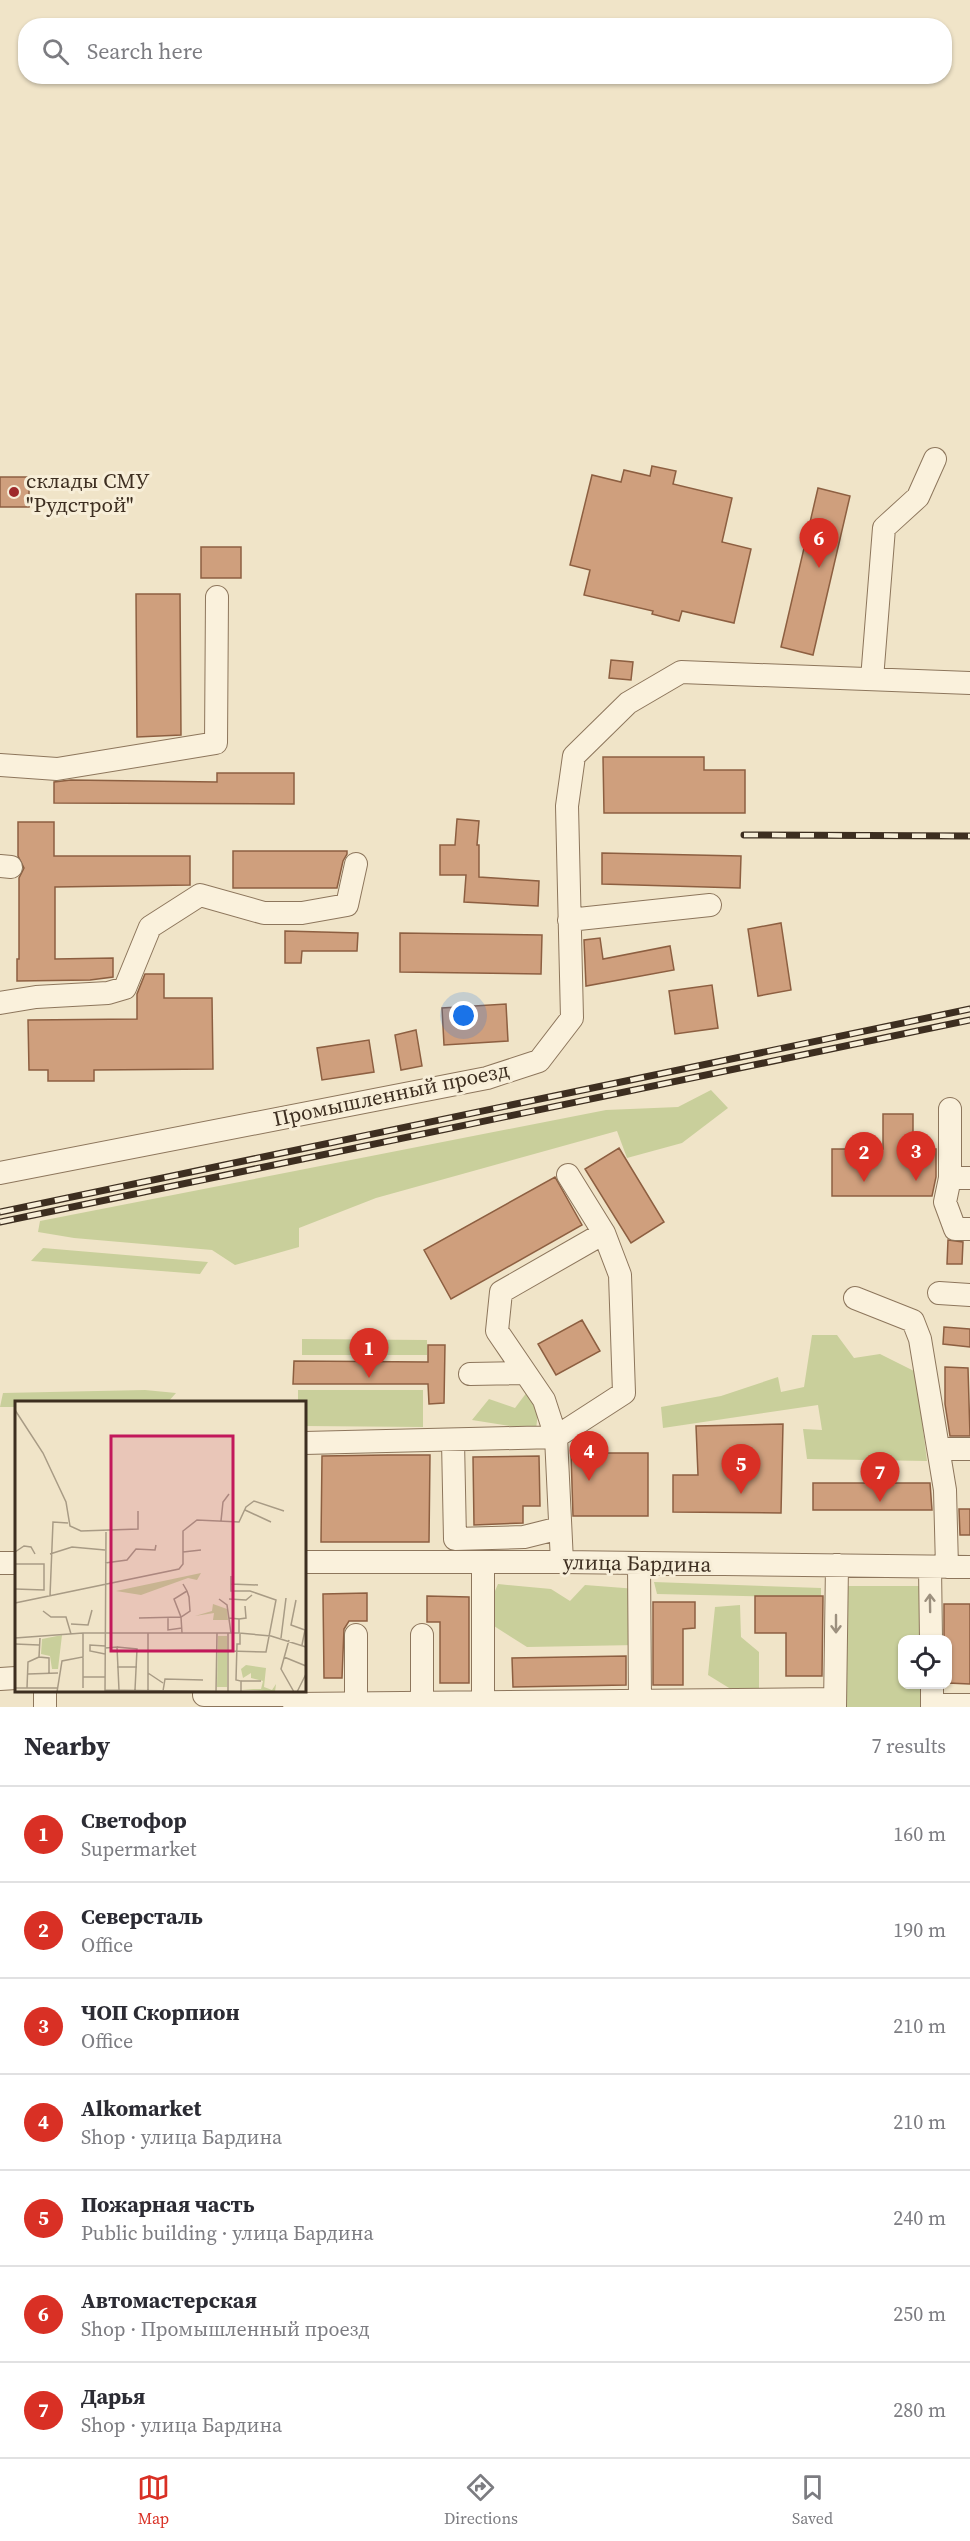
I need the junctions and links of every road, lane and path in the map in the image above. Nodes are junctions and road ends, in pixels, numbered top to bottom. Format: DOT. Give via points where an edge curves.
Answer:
graph roads {
  1 [pos="935,459"];
  2 [pos="217,597"];
  3 [pos="872,679"];
  4 [pos="970,683"];
  5 [pos="0,765"];
  6 [pos="356,864"];
  7 [pos="710,905"];
  8 [pos="569,920"];
  9 [pos="0,1004"];
  10 [pos="950,1109"];
  11 [pos="0,1173"];
  12 [pos="568,1175"];
  13 [pos="960,1178"];
  14 [pos="970,1229"];
  15 [pos="604,1233"];
  16 [pos="939,1293"];
  17 [pos="970,1295"];
  18 [pos="855,1298"];
  19 [pos="525,1373"];
  20 [pos="470,1374"];
  21 [pos="556,1437"];
  22 [pos="453,1440"];
  23 [pos="306,1443"];
  24 [pos="939,1449"];
  25 [pos="970,1449"];
  26 [pos="560,1528"];
  27 [pos="306,1562"];
  28 [pos="483,1562"];
  29 [pos="562,1562"];
  30 [pos="639,1563"];
  31 [pos="837,1565"];
  32 [pos="938,1567"];
  33 [pos="970,1567"];
  34 [pos="356,1635"];
  35 [pos="422,1635"];
  36 [pos="931,1635"];
  37 [pos="15,1678"];
  38 [pos="0,1679"];
  39 [pos="203,1697"];
  40 [pos="294,1699"];
  41 [pos="932,1699"];
  42 [pos="640,1701"];
  43 [pos="483,1702"];
  44 [pos="356,1703"];
  45 [pos="422,1703"];
  46 [pos="836,1703"];
  47 [pos="970,1705"];
  1 -- 3 [label="street" via="918,496 884,528"];
  2 -- 5 [label="street" via="216,743 57,769"];
  3 -- 4 [label="street, Промышленный проезд"];
  3 -- 8 [label="street, Промышленный проезд" via="681,672 628,704 574,756 567,806"];
  6 -- 9 [label="street" via="347,905 302,913 264,913 200,896 150,927 125,988"];
  7 -- 8 [label="street"];
  8 -- 11 [label="street, Промышленный проезд" via="572,1018 539,1061 487,1078"];
  10 -- 13 [label="street"];
  12 -- 15 [label="street"];
  13 -- 14 [label="street" via="945,1202 955,1229"];
  15 -- 19 [label="street" via="501,1292 497,1331"];
  15 -- 21 [label="street" via="620,1275 624,1394"];
  16 -- 17 [label="street"];
  18 -- 24 [label="street" via="913,1321 920,1339"];
  19 -- 20 [label="street"];
  19 -- 21 [label="street" via="544,1400"];
  21 -- 22 [label="street"];
  21 -- 26 [label="street"];
  22 -- 23 [label="street"];
  22 -- 26 [label="street" via="455,1539 524,1537"];
  24 -- 25 [label="street"];
  24 -- 32 [label="street" via="945,1490"];
  26 -- 29 [label="street"];
  27 -- 28 [label="street, улица Бардина"];
  28 -- 29 [label="street, улица Бардина"];
  28 -- 43 [label="street"];
  29 -- 30 [label="street, улица Бардина"];
  30 -- 31 [label="street, улица Бардина"];
  30 -- 42 [label="street"];
  31 -- 32 [label="street, улица Бардина"];
  31 -- 46 [label="street, one-way"];
  32 -- 33 [label="street, улица Бардина"];
  36 -- 32 [label="street, one-way"];
  34 -- 44 [label="street"];
  35 -- 45 [label="street"];
  37 -- 38 [label="street"];
  39 -- 40 [label="street"];
  40 -- 44 [label="street"];
  41 -- 47 [label="street"];
  42 -- 43 [label="street"];
  42 -- 46 [label="street"];
  43 -- 45 [label="street"];
  44 -- 45 [label="street"];
}
